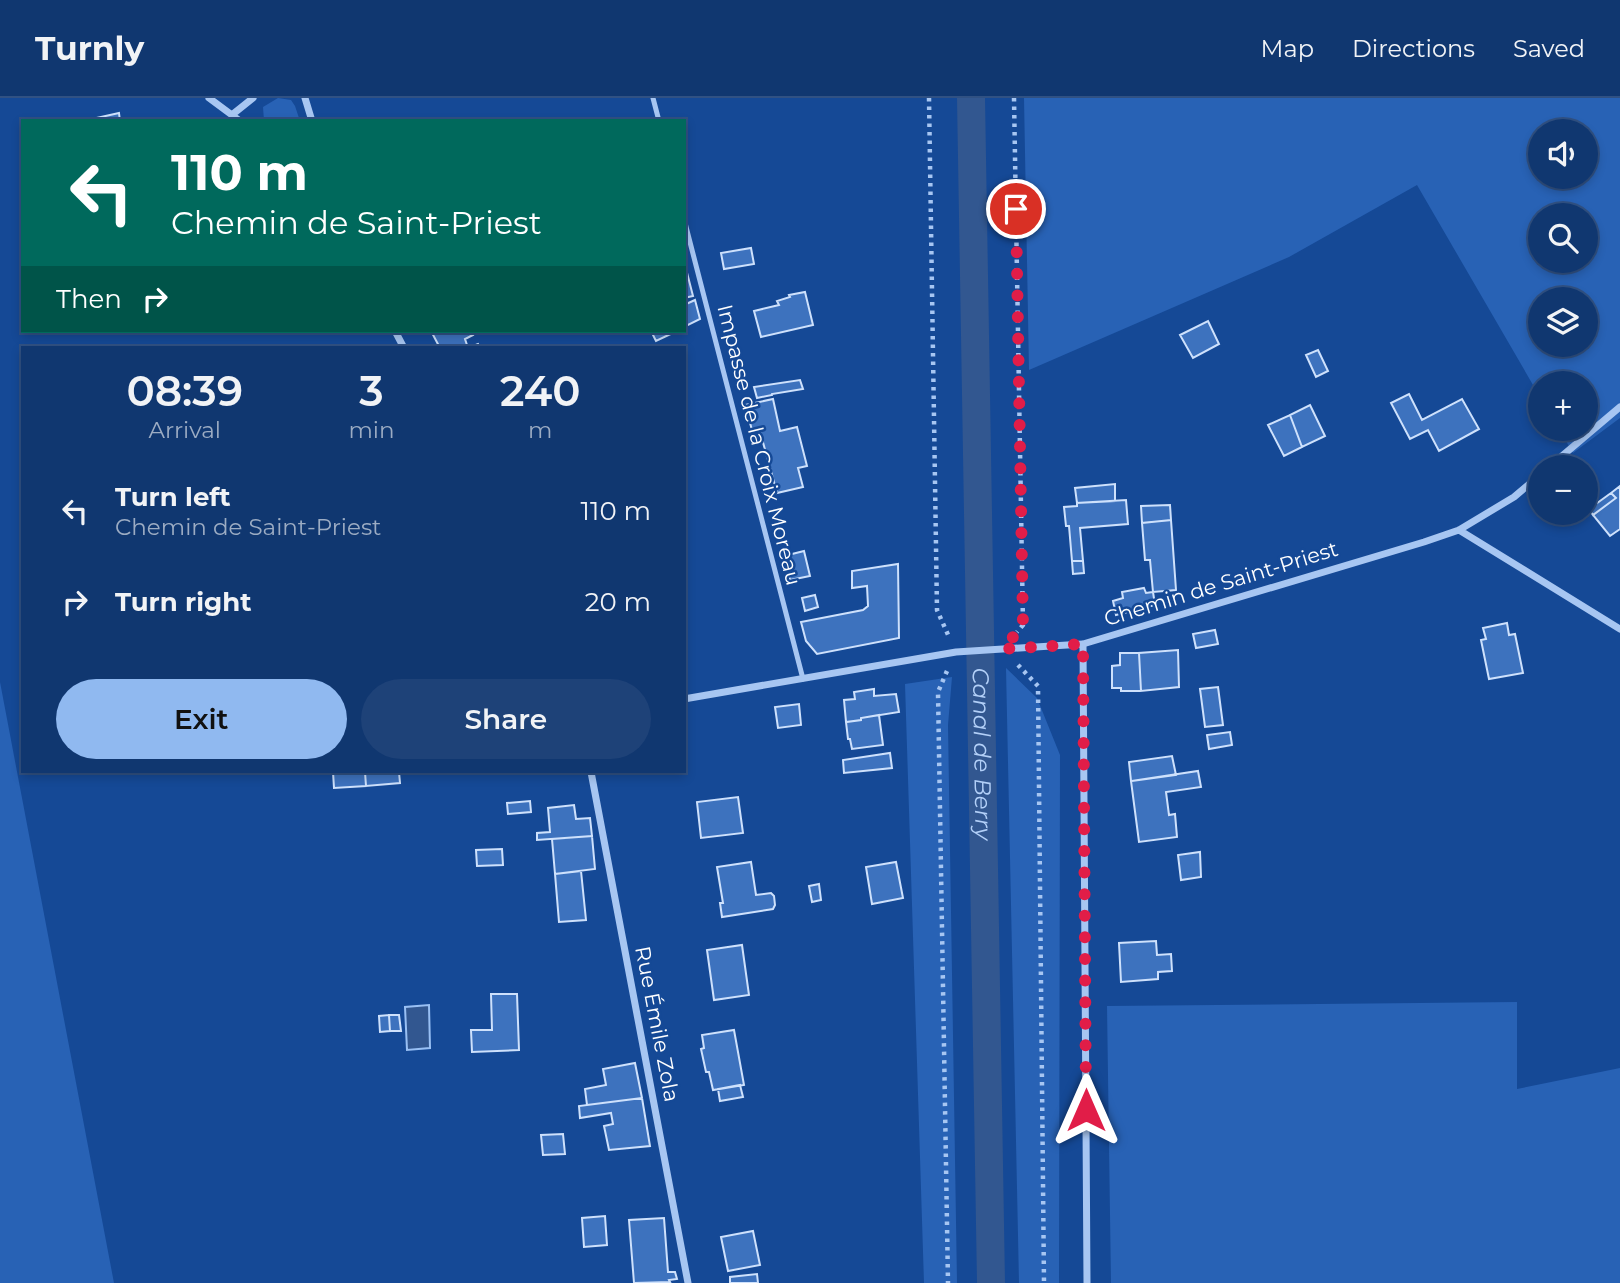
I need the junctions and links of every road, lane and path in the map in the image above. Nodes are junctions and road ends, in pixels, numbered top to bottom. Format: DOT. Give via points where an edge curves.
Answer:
graph roads {
  1 [pos="209,98"];
  2 [pos="253,98"];
  3 [pos="305,98"];
  4 [pos="653,98"];
  5 [pos="929,98"];
  6 [pos="1014,98"];
  7 [pos="233,114"];
  8 [pos="238,119"];
  9 [pos="311,119"];
  10 [pos="658,119"];
  11 [pos="686,227"];
  12 [pos="1620,407"];
  13 [pos="1563,455"];
  14 [pos="1528,485"];
  15 [pos="1459,530"];
  16 [pos="1620,629"];
  17 [pos="1083,644"];
  18 [pos="1003,649"];
  19 [pos="956,652"];
  20 [pos="803,679"];
  21 [pos="686,699"];
  22 [pos="591,773"];
  23 [pos="688,1283"];
  24 [pos="948,1283"];
  25 [pos="1044,1283"];
  26 [pos="1087,1283"];
  1 -- 7 [label="street"];
  2 -- 7 [label="street"];
  3 -- 9 [label="street"];
  4 -- 10 [label="lane"];
  5 -- 19 [label="path" via="937,610"];
  6 -- 18 [label="path" via="1023,625"];
  7 -- 8 [label="street"];
  11 -- 20 [label="lane, Impasse de la Croix Moreau"];
  12 -- 13 [label="street"];
  14 -- 15 [label="street, Chemin de Saint-Priest"];
  15 -- 16 [label="street"];
  15 -- 17 [label="street, Chemin de Saint-Priest"];
  17 -- 18 [label="street, Chemin de Saint-Priest"];
  17 -- 26 [label="street"];
  18 -- 19 [label="street, Chemin de Saint-Priest"];
  18 -- 25 [label="path" via="1038,687"];
  19 -- 20 [label="street, Chemin de Saint-Priest"];
  19 -- 24 [label="path" via="938,692"];
  20 -- 21 [label="street, Chemin de Saint-Priest"];
  22 -- 23 [label="street, Rue Émile Zola"];
}
